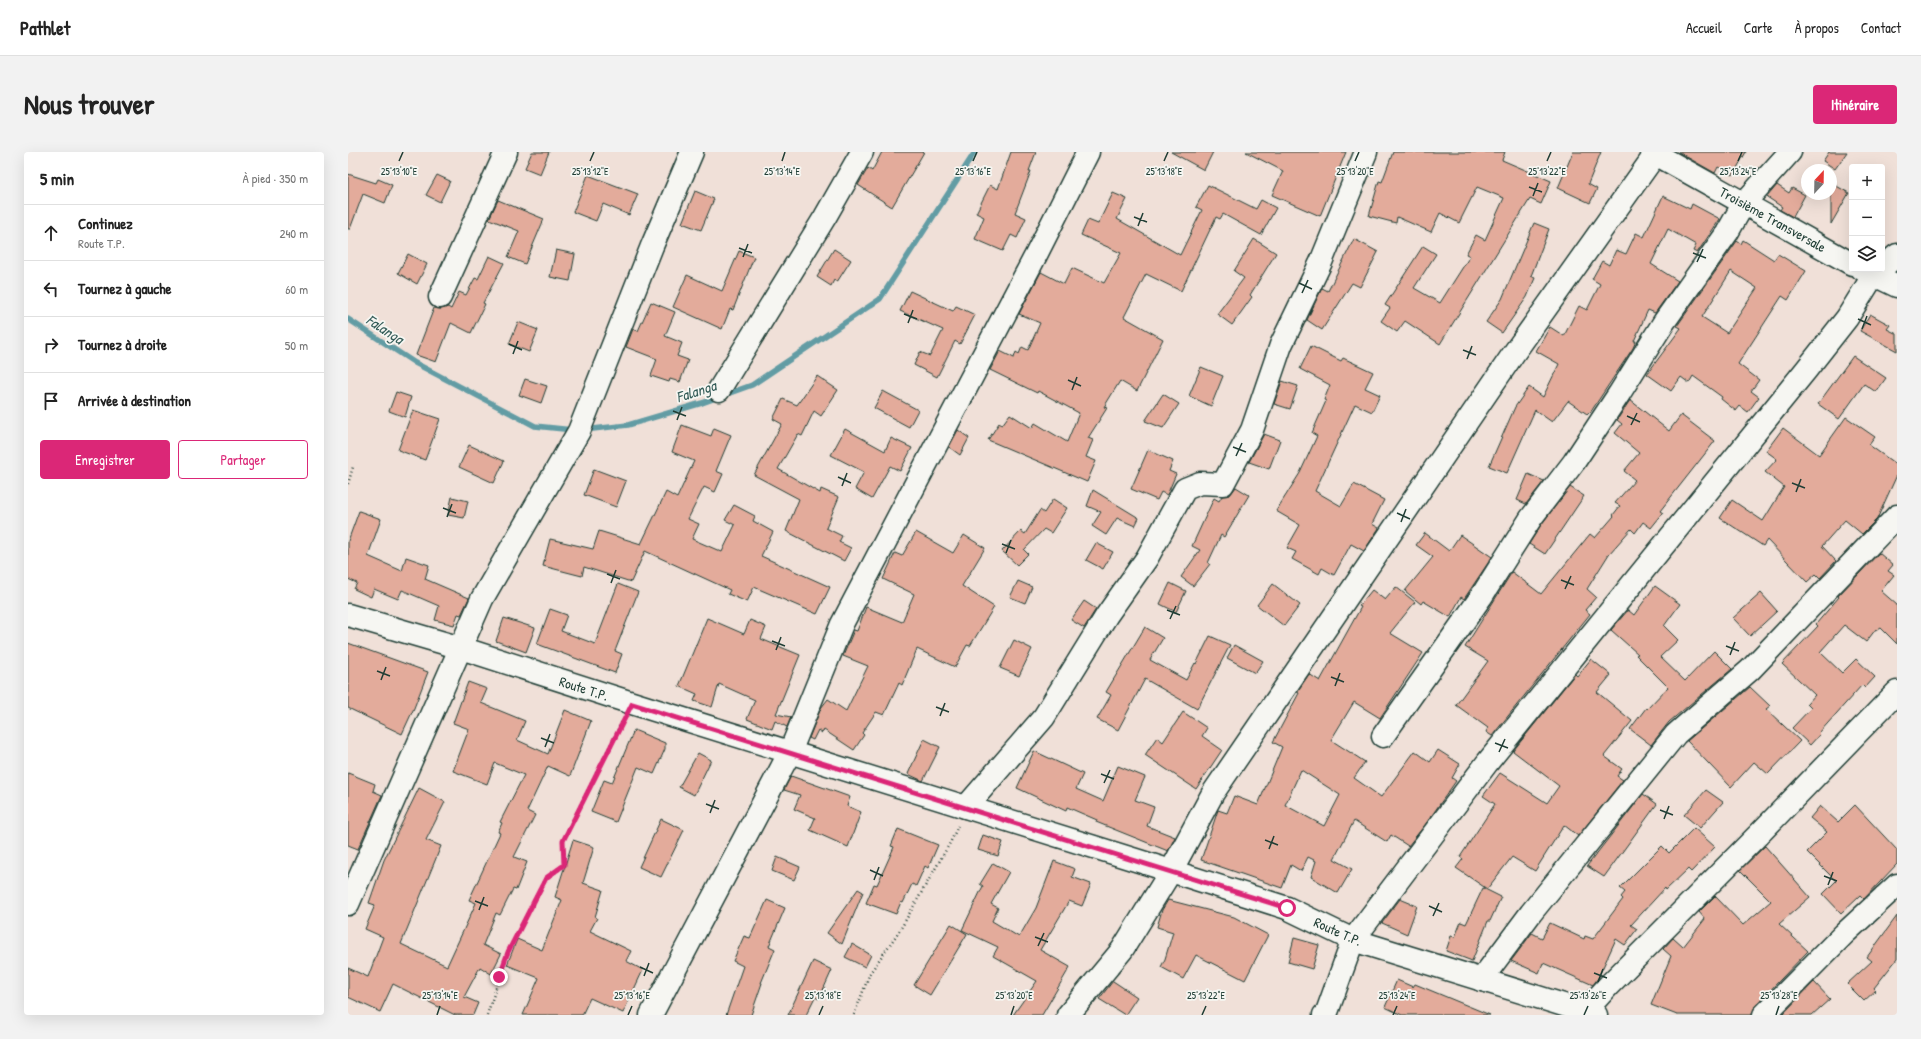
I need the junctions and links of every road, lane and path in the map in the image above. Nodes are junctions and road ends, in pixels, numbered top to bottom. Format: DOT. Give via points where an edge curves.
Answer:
graph roads {
  1 [pos="506,152"];
  2 [pos="692,152"];
  3 [pos="862,152"];
  4 [pos="1088,152"];
  5 [pos="1366,152"];
  6 [pos="1790,152"];
  7 [pos="1655,153"];
  8 [pos="1744,203"];
  9 [pos="1897,255"];
  10 [pos="1849,262"];
  11 [pos="1885,263"];
  12 [pos="1873,272"];
  13 [pos="1877,272"];
  14 [pos="1897,286"];
  15 [pos="440,297"];
  16 [pos="719,390"];
  17 [pos="353,467"];
  18 [pos="348,484"];
  19 [pos="1897,516"];
  20 [pos="348,615"];
  21 [pos="461,648"];
  22 [pos="1897,692"];
  23 [pos="632,704"];
  24 [pos="1383,736"];
  25 [pos="790,752"];
  26 [pos="966,808"];
  27 [pos="1171,871"];
  28 [pos="1897,885"];
  29 [pos="348,904"];
  30 [pos="1353,940"];
  31 [pos="1481,980"];
  32 [pos="1588,1014"];
  33 [pos="486,1015"];
  34 [pos="651,1015"];
  35 [pos="854,1015"];
  36 [pos="1068,1015"];
  37 [pos="1324,1015"];
  38 [pos="1764,1015"];
  1 -- 15 [label="street"];
  2 -- 21 [label="street" via="579,431 482,599"];
  3 -- 16 [label="street"];
  4 -- 25 [label="street" via="842,624"];
  5 -- 26 [label="street" via="1321,262 1281,345 1252,430 1223,484 1200,483 1184,489 1147,558 1106,615 1044,717"];
  6 -- 8 [label="street"];
  7 -- 8 [label="street, Troisième Transversale"];
  7 -- 27 [label="street" via="1514,353 1213,793"];
  8 -- 10 [label="street, Troisième Transversale"];
  8 -- 24 [label="street" via="1727,233 1664,322 1574,462 1531,518 1481,597"];
  9 -- 11 [label="street"];
  12 -- 30 [label="street" via="1847,318 1487,763"];
  13 -- 14 [label="street"];
  17 -- 18 [label="path"];
  19 -- 31 [label="street" via="1750,670 1676,734 1531,913"];
  20 -- 21 [label="street, Route T.P."];
  21 -- 23 [label="street, Route T.P."];
  21 -- 29 [label="street"];
  22 -- 32 [label="street" via="1609,985"];
  23 -- 25 [label="street, Route T.P."];
  23 -- 33 [label="path" via="563,841 564,865 546,878 508,952"];
  25 -- 26 [label="street, Route T.P."];
  25 -- 34 [label="street"];
  26 -- 27 [label="street, Route T.P."];
  26 -- 35 [label="path" via="950,843 900,930 870,973"];
  27 -- 30 [label="street, Route T.P." via="1287,908"];
  27 -- 36 [label="street" via="1122,950"];
  28 -- 38 [label="street" via="1844,934"];
  30 -- 31 [label="street, Route T.P."];
  30 -- 37 [label="street"];
  31 -- 32 [label="street, Route T.P."];
}
